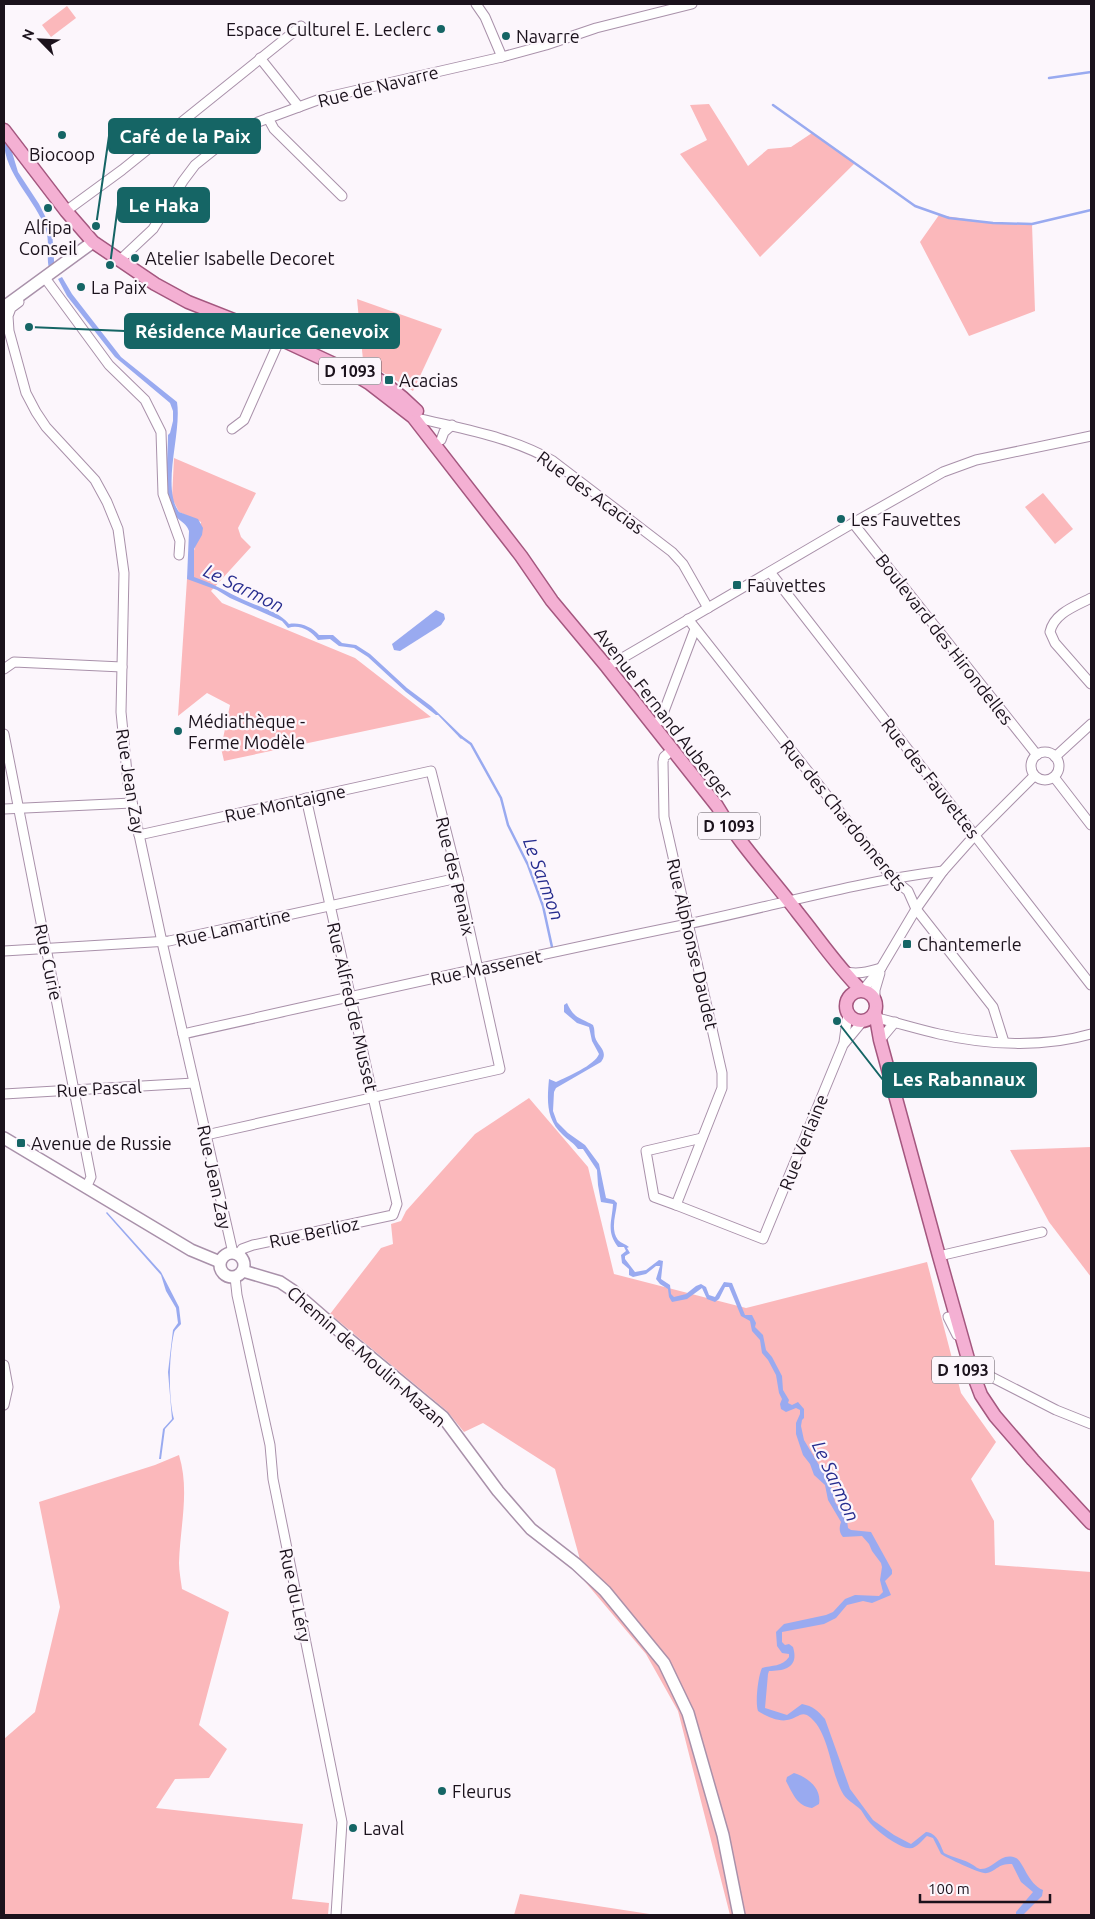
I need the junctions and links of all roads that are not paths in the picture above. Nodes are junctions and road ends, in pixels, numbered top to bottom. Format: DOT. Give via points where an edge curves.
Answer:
graph roads {
  1 [pos="476,4"];
  2 [pos="692,4"];
  3 [pos="301,26"];
  4 [pos="502,57"];
  5 [pos="260,58"];
  6 [pos="299,106"];
  7 [pos="268,118"];
  8 [pos="4,130"];
  9 [pos="342,196"];
  10 [pos="66,212"];
  11 [pos="92,242"];
  12 [pos="120,260"];
  13 [pos="45,278"];
  14 [pos="33,286"];
  15 [pos="4,307"];
  16 [pos="6,328"];
  17 [pos="280,339"];
  18 [pos="413,417"];
  19 [pos="427,421"];
  20 [pos="452,426"];
  21 [pos="232,428"];
  22 [pos="1091,436"];
  23 [pos="441,440"];
  24 [pos="478,500"];
  25 [pos="853,523"];
  26 [pos="180,555"];
  27 [pos="770,572"];
  28 [pos="1091,598"];
  29 [pos="708,608"];
  30 [pos="688,619"];
  31 [pos="695,629"];
  32 [pos="7,666"];
  33 [pos="122,667"];
  34 [pos="607,667"];
  35 [pos="1091,684"];
  36 [pos="1091,724"];
  37 [pos="653,726"];
  38 [pos="4,734"];
  39 [pos="672,750"];
  40 [pos="1037,755"];
  41 [pos="1055,757"];
  42 [pos="432,771"];
  43 [pos="1034,776"];
  44 [pos="1054,777"];
  45 [pos="306,798"];
  46 [pos="132,803"];
  47 [pos="17,808"];
  48 [pos="4,809"];
  49 [pos="1091,825"];
  50 [pos="139,835"];
  51 [pos="975,835"];
  52 [pos="943,871"];
  53 [pos="458,878"];
  54 [pos="892,878"];
  55 [pos="788,900"];
  56 [pos="330,905"];
  57 [pos="916,909"];
  58 [pos="689,924"];
  59 [pos="162,942"];
  60 [pos="46,948"];
  61 [pos="4,951"];
  62 [pos="478,968"];
  63 [pos="881,968"];
  64 [pos="841,970"];
  65 [pos="1091,985"];
  66 [pos="862,990"];
  67 [pos="351,997"];
  68 [pos="850,998"];
  69 [pos="873,1012"];
  70 [pos="848,1014"];
  71 [pos="895,1022"];
  72 [pos="183,1034"];
  73 [pos="1091,1034"];
  74 [pos="880,1040"];
  75 [pos="1004,1042"];
  76 [pos="843,1045"];
  77 [pos="194,1083"];
  78 [pos="75,1090"];
  79 [pos="4,1094"];
  80 [pos="373,1099"];
  81 [pos="206,1136"];
  82 [pos="4,1138"];
  83 [pos="702,1138"];
  84 [pos="86,1188"];
  85 [pos="676,1205"];
  86 [pos="393,1215"];
  87 [pos="1042,1232"];
  88 [pos="236,1254"];
  89 [pos="939,1256"];
  90 [pos="220,1262"];
  91 [pos="239,1274"];
  92 [pos="948,1317"];
  93 [pos="4,1365"];
  94 [pos="970,1366"];
  95 [pos="4,1405"];
  96 [pos="1091,1424"];
  97 [pos="1033,1460"];
  98 [pos="1091,1523"];
  99 [pos="336,1915"];
  100 [pos="739,1915"];
  1 -- 4 [label="street"];
  2 -- 4 [label="street, Rue de Navarre" via="596,28"];
  3 -- 5 [label="street"];
  4 -- 6 [label="street, Rue de Navarre"];
  5 -- 6 [label="street"];
  5 -- 10 [label="street"];
  6 -- 7 [label="street, Rue de Navarre"];
  7 -- 9 [label="street" via="274,129"];
  7 -- 12 [label="street, Rue de Navarre" via="231,137 195,165 182,180 154,229"];
  8 -- 10 [label="main road, D 1093"];
  10 -- 11 [label="main road, D 1093"];
  11 -- 12 [label="main road, D 1093"];
  11 -- 13 [label="street"];
  12 -- 17 [label="main road, Avenue Fernand Auberger / D 1093" via="183,300"];
  13 -- 14 [label="street"];
  13 -- 26 [label="street" via="109,365 145,400 161,432 163,494 178,534"];
  14 -- 15 [label="street"];
  14 -- 16 [label="street, Rue Jean Zay" via="27,296 11,308"];
  16 -- 33 [label="street, Rue Jean Zay" via="26,393 36,412 95,480 118,529 124,573"];
  17 -- 18 [label="main road, Avenue Fernand Auberger / D 1093" via="349,371"];
  17 -- 19 [label="main road, Avenue Fernand Auberger / D 1093" via="352,364 374,376"];
  17 -- 21 [label="street" via="244,420"];
  18 -- 19 [label="street, Rue des Acacias"];
  18 -- 24 [label="main road, Avenue Fernand Auberger / D 1093"];
  19 -- 20 [label="street, Rue des Acacias"];
  19 -- 23 [label="main road, Avenue Fernand Auberger / D 1093"];
  20 -- 23 [label="street" via="444,432"];
  20 -- 29 [label="street, Rue des Acacias" via="519,444 553,461 672,552 683,564"];
  22 -- 25 [label="street" via="976,460 951,469"];
  23 -- 24 [label="main road, Avenue Fernand Auberger / D 1093"];
  24 -- 34 [label="main road, Avenue Fernand Auberger / D 1093" via="552,601"];
  25 -- 27 [label="street"];
  25 -- 40 [label="street, Boulevard des Hirondelles"];
  27 -- 29 [label="street"];
  27 -- 51 [label="street, Rue des Fauvettes"];
  28 -- 35 [label="street" via="1058,616 1050,632 1055,643"];
  29 -- 30 [label="street"];
  30 -- 31 [label="street, Rue des Chardonnerets"];
  30 -- 34 [label="street"];
  31 -- 37 [label="street" via="661,719"];
  31 -- 54 [label="street, Rue des Chardonnerets"];
  32 -- 33 [label="street" via="14,662 41,662"];
  33 -- 46 [label="street, Rue Jean Zay" via="121,712"];
  34 -- 37 [label="main road, Avenue Fernand Auberger / D 1093"];
  36 -- 41 [label="street"];
  37 -- 39 [label="main road, Avenue Fernand Auberger / D 1093"];
  38 -- 47 [label="street, Rue Curie"];
  39 -- 55 [label="main road, Avenue Fernand Auberger / D 1093"];
  39 -- 58 [label="street, Rue Alphonse Daudet" via="663,762 664,817"];
  40 -- 41 [label="street" via="1048,753"];
  40 -- 43 [label="street" via="1031,763"];
  41 -- 44 [label="street" via="1058,765"];
  42 -- 45 [label="street, Rue Montaigne"];
  42 -- 53 [label="street, Rue des Penaix"];
  43 -- 44 [label="street" via="1042,780"];
  43 -- 51 [label="street"];
  44 -- 49 [label="street"];
  45 -- 50 [label="street, Rue Montaigne"];
  45 -- 56 [label="street, Rue Alfred de Musset"];
  46 -- 47 [label="street"];
  46 -- 50 [label="street, Rue Jean Zay"];
  47 -- 48 [label="street"];
  47 -- 60 [label="street, Rue Curie"];
  50 -- 59 [label="street, Rue Jean Zay"];
  51 -- 52 [label="street"];
  51 -- 65 [label="street, Rue des Fauvettes"];
  52 -- 54 [label="street, Rue Massenet"];
  52 -- 57 [label="street"];
  53 -- 56 [label="street, Rue Lamartine"];
  53 -- 62 [label="street, Rue des Penaix"];
  54 -- 55 [label="street, Rue Massenet"];
  54 -- 57 [label="street, Rue des Chardonnerets" via="908,891"];
  55 -- 58 [label="street, Rue Massenet"];
  55 -- 64 [label="main road, Avenue Fernand Auberger / D 1093"];
  56 -- 59 [label="street, Rue Lamartine"];
  56 -- 67 [label="street, Rue Alfred de Musset"];
  57 -- 63 [label="street"];
  57 -- 75 [label="street, Rue des Chardonnerets" via="993,1007"];
  58 -- 62 [label="street, Rue Massenet"];
  58 -- 83 [label="street, Rue Alphonse Daudet" via="722,1074 722,1088"];
  59 -- 60 [label="street, Rue Lamartine"];
  59 -- 72 [label="street, Rue Jean Zay"];
  60 -- 61 [label="street, Rue Lamartine"];
  60 -- 78 [label="street, Rue Curie"];
  62 -- 67 [label="street, Rue Massenet"];
  62 -- 80 [label="street, Rue des Penaix" via="500,1069"];
  63 -- 64 [label="street" via="850,974"];
  63 -- 66 [label="street"];
  63 -- 69 [label="street"];
  64 -- 66 [label="main road, Avenue Fernand Auberger / D 1093"];
  64 -- 68 [label="main road, Avenue Fernand Auberger / D 1093"];
  66 -- 68 [label="main road"];
  66 -- 69 [label="main road" via="872,994"];
  67 -- 72 [label="street, Rue Massenet"];
  67 -- 80 [label="street, Rue Alfred de Musset"];
  68 -- 70 [label="main road" via="846,1008"];
  69 -- 70 [label="main road" via="856,1021"];
  69 -- 71 [label="street"];
  69 -- 74 [label="main road, D 1093"];
  69 -- 76 [label="street, Rue Verlaine"];
  70 -- 76 [label="street, Rue Verlaine"];
  71 -- 74 [label="street"];
  71 -- 75 [label="street" via="941,1034"];
  72 -- 77 [label="street, Rue Jean Zay"];
  73 -- 75 [label="street" via="1078,1038"];
  74 -- 89 [label="main road, D 1093"];
  76 -- 85 [label="street, Rue Verlaine" via="763,1239"];
  77 -- 78 [label="street, Rue Pascal"];
  77 -- 81 [label="street, Rue Jean Zay"];
  78 -- 79 [label="street, Rue Pascal"];
  78 -- 84 [label="street, Rue Curie" via="91,1177"];
  80 -- 81 [label="street"];
  80 -- 86 [label="street, Rue Alfred de Musset" via="397,1204"];
  81 -- 88 [label="street, Rue Jean Zay"];
  82 -- 84 [label="street"];
  83 -- 85 [label="street, Rue Alphonse Daudet"];
  83 -- 85 [label="street" via="646,1151 654,1197"];
  84 -- 90 [label="street" via="191,1250"];
  86 -- 88 [label="street, Rue Berlioz" via="253,1245"];
  87 -- 89 [label="street"];
  88 -- 90 [label="street" via="226,1254"];
  88 -- 91 [label="street" via="244,1263"];
  89 -- 92 [label="main road, D 1093" via="940,1287"];
  89 -- 94 [label="main road, D 1093"];
  90 -- 91 [label="street" via="222,1273 229,1277"];
  91 -- 99 [label="street, Rue du Léry" via="237,1295 270,1445 273,1479 342,1822"];
  91 -- 100 [label="street, Chemin de Moulin-Mazan" via="280,1282 292,1290 443,1417 531,1529 605,1591 664,1664 688,1713 723,1835"];
  92 -- 94 [label="street"];
  92 -- 97 [label="main road, D 1093" via="965,1376 983,1412"];
  93 -- 95 [label="street" via="8,1387"];
  94 -- 96 [label="street" via="1056,1410"];
  94 -- 97 [label="main road, D 1093" via="981,1395 995,1416"];
  97 -- 98 [label="main road, D 1093"];
}
